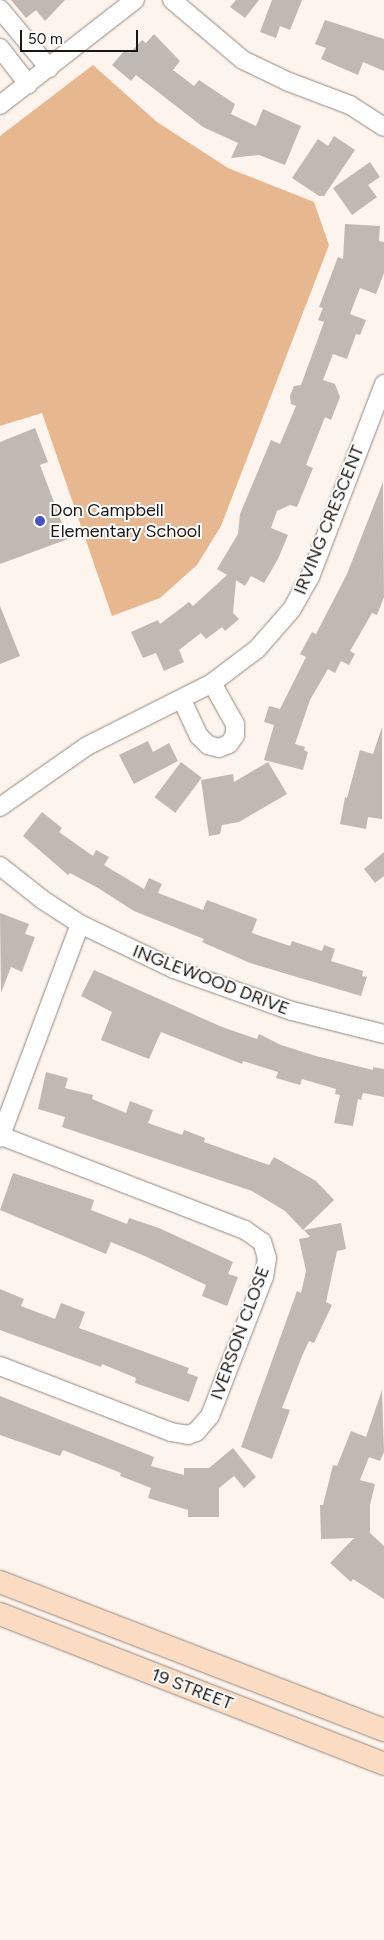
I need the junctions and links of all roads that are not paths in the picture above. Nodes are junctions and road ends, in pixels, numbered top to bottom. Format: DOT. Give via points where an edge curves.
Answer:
graph roads {
  1 [pos="134,0"];
  2 [pos="172,0"];
  3 [pos="0,9"];
  4 [pos="0,48"];
  5 [pos="49,68"];
  6 [pos="28,84"];
  7 [pos="0,105"];
  8 [pos="384,127"];
  9 [pos="384,384"];
  10 [pos="380,406"];
  11 [pos="212,683"];
  12 [pos="182,700"];
  13 [pos="0,807"];
  14 [pos="0,866"];
  15 [pos="80,924"];
  16 [pos="384,1034"];
  17 [pos="0,1137"];
  18 [pos="0,1366"];
  19 [pos="0,1582"];
  20 [pos="0,1614"];
  21 [pos="384,1730"];
  22 [pos="384,1764"];
  1 -- 5 [label="street"];
  2 -- 8 [label="street" via="243,60 350,105"];
  3 -- 5 [label="street"];
  4 -- 6 [label="street"];
  5 -- 6 [label="street"];
  6 -- 7 [label="street"];
  9 -- 10 [label="street, IRVING CRESCENT"];
  10 -- 11 [label="street, IRVING CRESCENT" via="310,577 292,609 257,649"];
  11 -- 12 [label="street, IRVING CRESCENT"];
  11 -- 12 [label="street" via="235,724 235,735 229,744 219,748 208,745 198,736"];
  12 -- 13 [label="street, IRVING CRESCENT" via="87,746"];
  14 -- 15 [label="street, INGLEWOOD DRIVE"];
  15 -- 16 [label="street, INGLEWOOD DRIVE" via="226,990 292,1011"];
  15 -- 17 [label="street, IVERSON CLOSE"];
  17 -- 18 [label="street, IVERSON CLOSE" via="245,1230 262,1242 267,1258 264,1277 210,1416 196,1432 188,1435 171,1432"];
  19 -- 21 [label="main road, 19 STREET"];
  20 -- 22 [label="main road, 19 STREET"];
}
